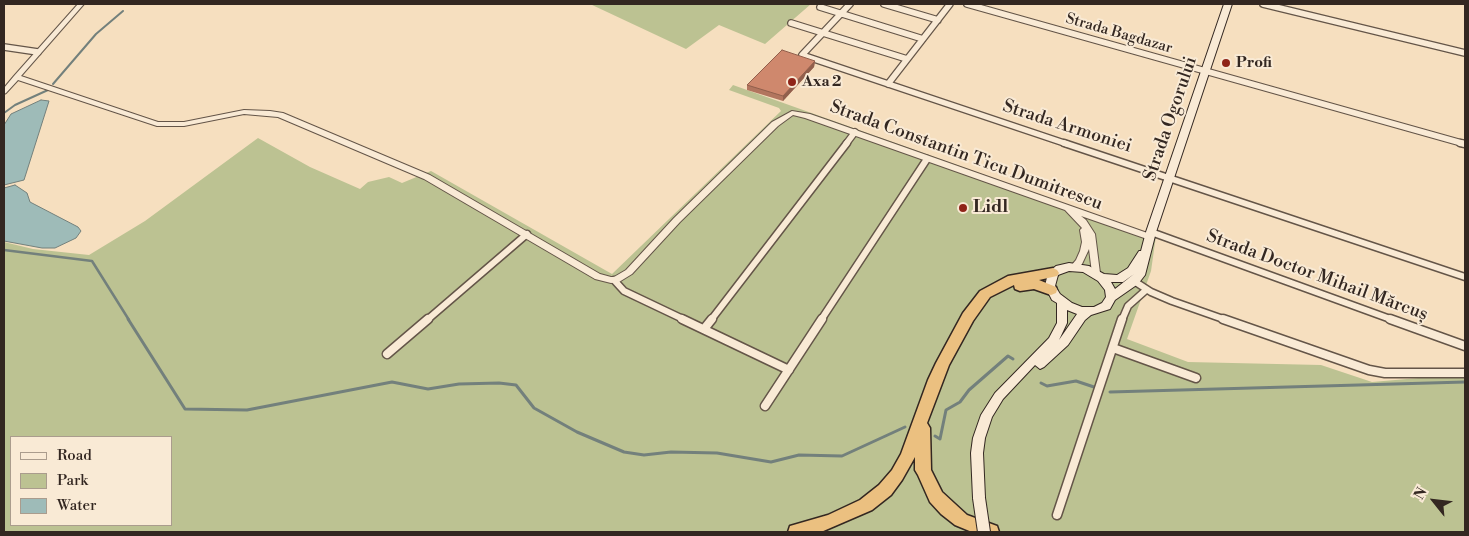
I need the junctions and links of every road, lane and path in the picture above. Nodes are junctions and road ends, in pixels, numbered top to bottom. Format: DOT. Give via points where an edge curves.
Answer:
graph roads {
  1 [pos="81,4"];
  2 [pos="850,4"];
  3 [pos="884,4"];
  4 [pos="950,4"];
  5 [pos="967,4"];
  6 [pos="1228,4"];
  7 [pos="1263,4"];
  8 [pos="820,8"];
  9 [pos="840,14"];
  10 [pos="938,20"];
  11 [pos="791,23"];
  12 [pos="823,33"];
  13 [pos="923,39"];
  14 [pos="4,47"];
  15 [pos="38,52"];
  16 [pos="1465,53"];
  17 [pos="908,59"];
  18 [pos="1206,71"];
  19 [pos="16,77"];
  20 [pos="888,84"];
  21 [pos="4,91"];
  22 [pos="855,132"];
  23 [pos="1465,144"];
  24 [pos="927,159"];
  25 [pos="1170,177"];
  26 [pos="1067,208"];
  27 [pos="1076,217"];
  28 [pos="527,234"];
  29 [pos="1152,237"];
  30 [pos="1074,266"];
  31 [pos="1053,273"];
  32 [pos="1099,276"];
  33 [pos="1465,277"];
  34 [pos="614,280"];
  35 [pos="1134,281"];
  36 [pos="1051,290"];
  37 [pos="1146,290"];
  38 [pos="1111,297"];
  39 [pos="1062,303"];
  40 [pos="1088,312"];
  41 [pos="704,329"];
  42 [pos="954,343"];
  43 [pos="1465,346"];
  44 [pos="1113,348"];
  45 [pos="387,354"];
  46 [pos="789,370"];
  47 [pos="1465,373"];
  48 [pos="1196,378"];
  49 [pos="1012,383"];
  50 [pos="927,404"];
  51 [pos="765,406"];
  52 [pos="1056,515"];
  53 [pos="796,532"];
  54 [pos="984,532"];
  55 [pos="991,532"];
  1 -- 15 [label="street"];
  2 -- 9 [label="street"];
  3 -- 10 [label="street"];
  4 -- 10 [label="street"];
  5 -- 18 [label="street, Strada Bagdazar"];
  6 -- 18 [label="main road, Strada Ogorului"];
  7 -- 16 [label="street"];
  8 -- 9 [label="street"];
  9 -- 12 [label="street"];
  9 -- 13 [label="street"];
  10 -- 13 [label="street"];
  11 -- 12 [label="street"];
  12 -- 17 [label="street"];
  12 -- 20 [label="street, Strada Armoniei" via="802,55"];
  13 -- 17 [label="street"];
  14 -- 15 [label="street"];
  15 -- 19 [label="street"];
  17 -- 20 [label="street"];
  18 -- 23 [label="street, Strada Bagdazar"];
  18 -- 25 [label="main road, Strada Ogorului"];
  19 -- 21 [label="street"];
  19 -- 28 [label="street" via="157,124 184,124 244,112 280,115 427,177"];
  20 -- 25 [label="street, Strada Armoniei"];
  22 -- 24 [label="street, Strada Constantin Ticu Dumitrescu"];
  22 -- 34 [label="street, Strada Constantin Ticu Dumitrescu" via="799,114 785,116 684,213 629,272"];
  22 -- 41 [label="street"];
  24 -- 26 [label="street, Strada Constantin Ticu Dumitrescu"];
  24 -- 46 [label="street"];
  25 -- 29 [label="main road, Strada Ogorului"];
  25 -- 33 [label="street, Strada Armoniei"];
  26 -- 27 [label="street"];
  26 -- 29 [label="street, Strada Constantin Ticu Dumitrescu"];
  27 -- 30 [label="street" via="1086,242 1082,259"];
  27 -- 32 [label="street" via="1091,234"];
  28 -- 34 [label="street" via="598,277"];
  28 -- 45 [label="street"];
  29 -- 32 [label="main road, Strada Ogorului" via="1132,271 1119,279"];
  29 -- 35 [label="main road, Strada Ogorului" via="1142,270"];
  29 -- 43 [label="street, Strada Doctor Mihail Mărcuș"];
  30 -- 31 [label="main road"];
  30 -- 32 [label="main road"];
  31 -- 36 [label="main road"];
  31 -- 42 [label="highway" via="1008,281 990,290 972,310"];
  32 -- 38 [label="main road" via="1110,289"];
  34 -- 41 [label="street" via="624,291"];
  35 -- 37 [label="street"];
  35 -- 38 [label="main road"];
  36 -- 39 [label="main road"];
  36 -- 42 [label="highway" via="1030,284 996,295 981,308"];
  37 -- 44 [label="street" via="1128,306"];
  37 -- 47 [label="street" via="1368,370"];
  38 -- 40 [label="main road" via="1106,306"];
  39 -- 40 [label="main road"];
  39 -- 49 [label="main road" via="1062,323 1053,341"];
  40 -- 49 [label="main road" via="1053,354"];
  41 -- 46 [label="street"];
  42 -- 50 [label="highway"];
  44 -- 48 [label="street"];
  44 -- 52 [label="street"];
  46 -- 51 [label="street"];
  49 -- 54 [label="main road, bridge" via="993,404 982,427 977,453"];
  50 -- 53 [label="highway" via="908,457 885,490 847,516"];
  50 -- 55 [label="highway" via="922,460 927,482 936,497 954,515 974,527"];
}
